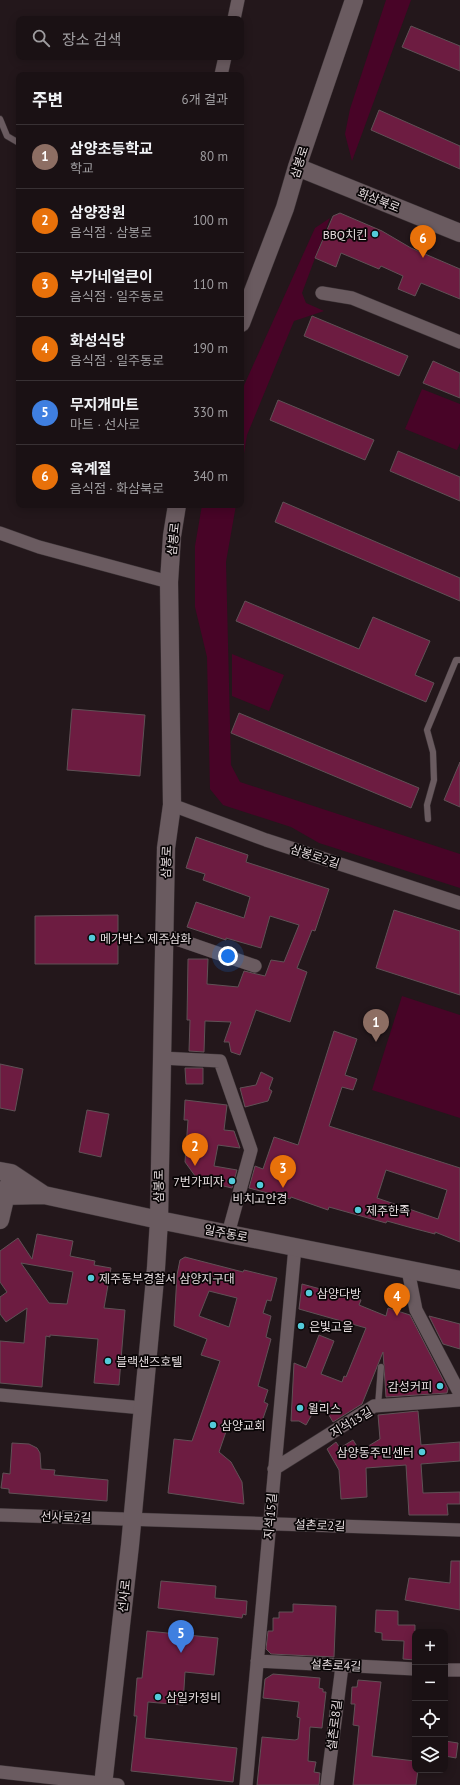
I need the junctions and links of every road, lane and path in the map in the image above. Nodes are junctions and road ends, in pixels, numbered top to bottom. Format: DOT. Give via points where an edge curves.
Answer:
graph roads {
  1 [pos="238,0"];
  2 [pos="354,0"];
  3 [pos="235,16"];
  4 [pos="224,60"];
  5 [pos="222,72"];
  6 [pos="0,119"];
  7 [pos="16,141"];
  8 [pos="297,167"];
  9 [pos="460,233"];
  10 [pos="322,293"];
  11 [pos="244,315"];
  12 [pos="460,342"];
  13 [pos="177,508"];
  14 [pos="0,533"];
  15 [pos="169,582"];
  16 [pos="460,660"];
  17 [pos="172,805"];
  18 [pos="428,819"];
  19 [pos="460,903"];
  20 [pos="165,935"];
  21 [pos="255,966"];
  22 [pos="161,1058"];
  23 [pos="5,1172"];
  24 [pos="44,1195"];
  25 [pos="3,1196"];
  26 [pos="0,1220"];
  27 [pos="158,1220"];
  28 [pos="228,1234"];
  29 [pos="295,1247"];
  30 [pos="408,1270"];
  31 [pos="460,1280"];
  32 [pos="381,1367"];
  33 [pos="460,1394"];
  34 [pos="0,1395"];
  35 [pos="460,1400"];
  36 [pos="378,1406"];
  37 [pos="143,1408"];
  38 [pos="274,1469"];
  39 [pos="0,1515"];
  40 [pos="132,1519"];
  41 [pos="270,1523"];
  42 [pos="460,1530"];
  43 [pos="257,1661"];
  44 [pos="342,1666"];
  45 [pos="412,1669"];
  46 [pos="448,1670"];
  47 [pos="460,1670"];
  48 [pos="0,1772"];
  49 [pos="108,1784"];
  50 [pos="246,1785"];
  51 [pos="327,1785"];
  1 -- 3 [label="street"];
  2 -- 8 [label="street, 삼봉로"];
  4 -- 5 [label="street"];
  6 -- 7 [label="lane" via="7,136"];
  8 -- 9 [label="street, 화삼북로"];
  8 -- 11 [label="street, 삼봉로" via="285,208"];
  10 -- 12 [label="street" via="352,298"];
  13 -- 15 [label="street, 삼봉로"];
  14 -- 15 [label="street" via="39,547"];
  15 -- 17 [label="street, 삼봉로"];
  16 -- 18 [label="lane" via="456,660 427,730 433,752 434,780 427,805"];
  17 -- 19 [label="street, 삼봉로2길" via="266,840"];
  17 -- 20 [label="street, 삼봉로" via="166,848"];
  20 -- 21 [label="street"];
  20 -- 22 [label="street, 삼봉로"];
  22 -- 27 [label="street, 삼봉로"];
  22 -- 28 [label="street" via="220,1061 252,1150"];
  23 -- 24 [label="street, 일주동로"];
  23 -- 25 [label="street"];
  24 -- 25 [label="street, 일주동로"];
  24 -- 27 [label="street, 일주동로"];
  25 -- 26 [label="street"];
  27 -- 28 [label="street, 일주동로"];
  27 -- 37 [label="street, 선사로"];
  28 -- 29 [label="street, 일주동로"];
  29 -- 30 [label="street, 일주동로"];
  29 -- 38 [label="street, 지석15길"];
  30 -- 31 [label="street, 일주동로"];
  30 -- 33 [label="street" via="416,1310"];
  32 -- 36 [label="lane"];
  34 -- 37 [label="street"];
  35 -- 36 [label="street, 지석13길"];
  36 -- 38 [label="street, 지석13길" via="374,1406"];
  37 -- 40 [label="street, 선사로"];
  38 -- 41 [label="street, 지석15길"];
  39 -- 40 [label="street, 선사로2길"];
  40 -- 41 [label="street, 설촌로2길"];
  40 -- 49 [label="street, 선사로"];
  41 -- 42 [label="street, 설촌로2길"];
  41 -- 43 [label="street, 지석15길"];
  43 -- 44 [label="street, 설촌로4길"];
  43 -- 50 [label="street, 지석15길"];
  44 -- 45 [label="street, 설촌로4길"];
  44 -- 51 [label="street, 설촌로8길"];
  46 -- 47 [label="street"];
  48 -- 49 [label="street"];
}
